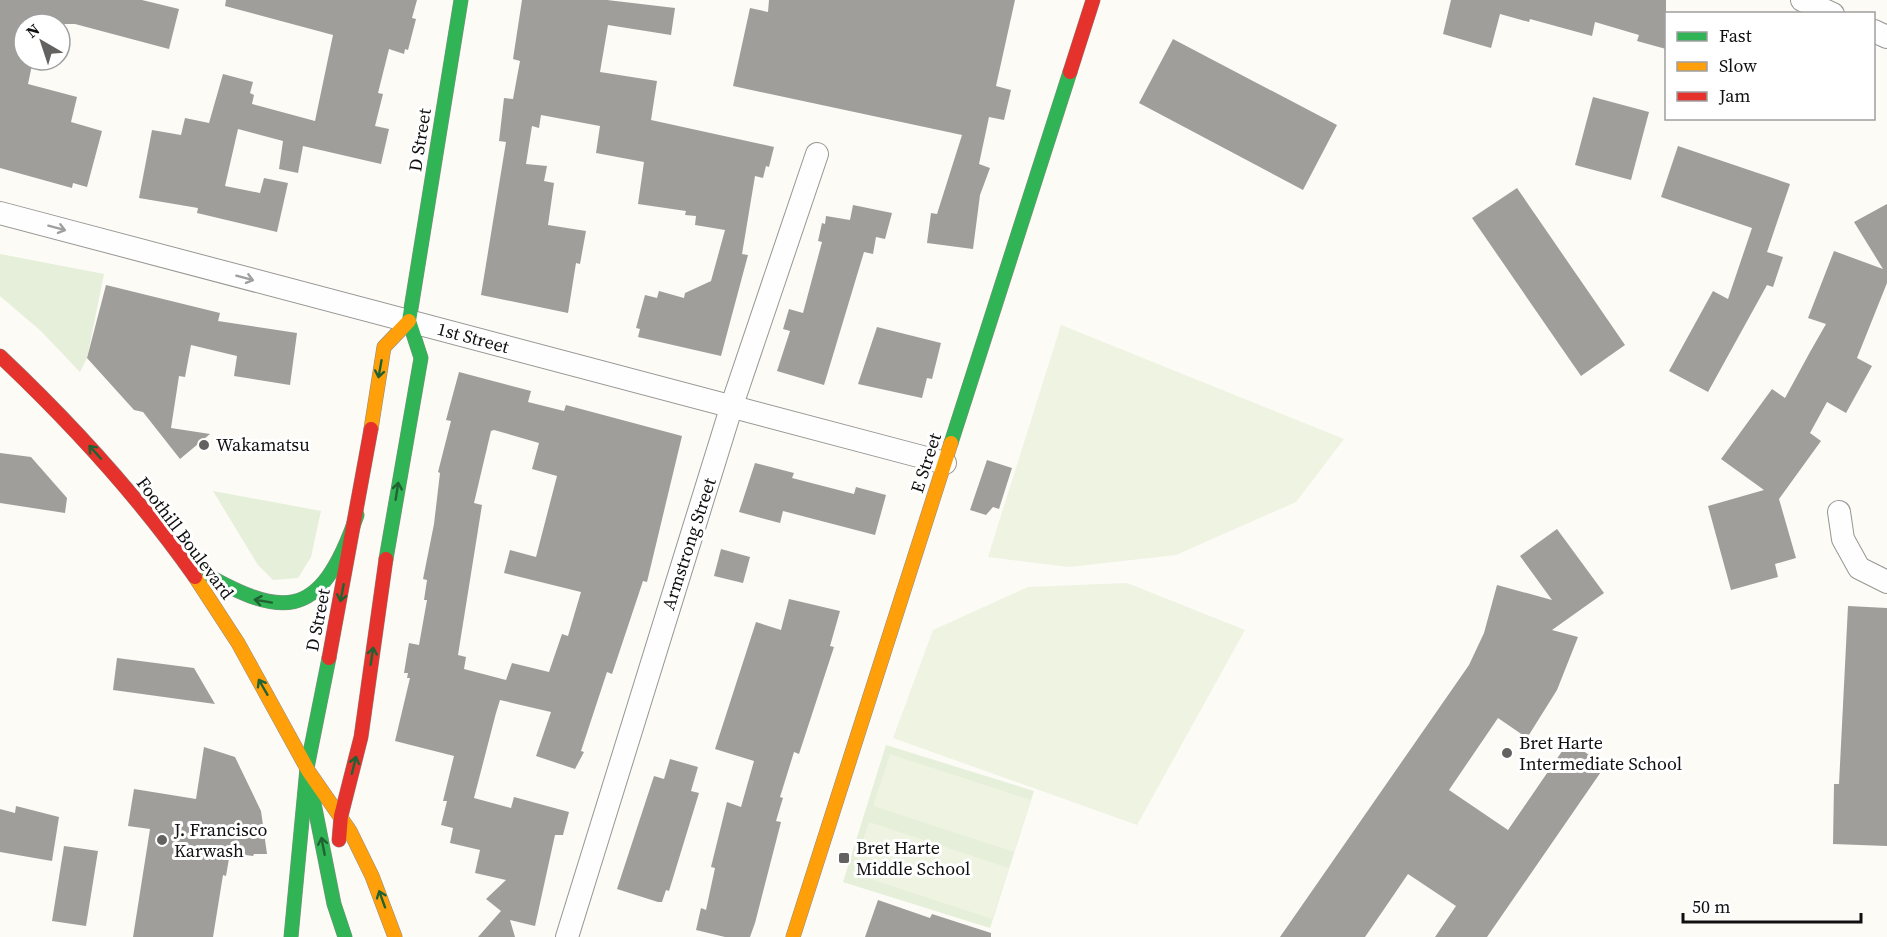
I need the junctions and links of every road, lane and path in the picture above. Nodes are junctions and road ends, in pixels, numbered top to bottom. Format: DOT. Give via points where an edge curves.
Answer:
graph roads {
  1 [pos="461,0"];
  2 [pos="1094,0"];
  3 [pos="1802,0"];
  4 [pos="1829,12"];
  5 [pos="816,154"];
  6 [pos="0,213"];
  7 [pos="409,321"];
  8 [pos="0,356"];
  9 [pos="732,405"];
  10 [pos="945,463"];
  11 [pos="1839,512"];
  12 [pos="357,515"];
  13 [pos="184,562"];
  14 [pos="1887,582"];
  15 [pos="307,768"];
  16 [pos="341,816"];
  17 [pos="334,904"];
  18 [pos="291,937"];
  19 [pos="337,937"];
  20 [pos="345,937"];
  21 [pos="395,937"];
  22 [pos="567,937"];
  23 [pos="793,937"];
  1 -- 7 [label="main road, D Street"];
  2 -- 10 [label="main road, E Street"];
  3 -- 4 [label="street"];
  5 -- 9 [label="street, Armstrong Street"];
  6 -- 7 [label="street, 1st Street, one-way"];
  7 -- 9 [label="street, 1st Street"];
  7 -- 12 [label="main road, D Street, one-way" via="384,347"];
  16 -- 7 [label="main road, D Street, one-way" via="361,737 396,491 421,358"];
  13 -- 8 [label="main road, Foothill Boulevard, one-way" via="94,450"];
  9 -- 10 [label="street, 1st Street"];
  9 -- 22 [label="street, Armstrong Street"];
  10 -- 23 [label="main road, E Street"];
  11 -- 14 [label="street" via="1843,539 1859,568"];
  12 -- 13 [label="main road, one-way" via="336,567 310,594 296,602 262,603"];
  12 -- 15 [label="main road, D Street, one-way"];
  15 -- 13 [label="main road, Foothill Boulevard, one-way" via="232,633"];
  15 -- 16 [label="main road, Foothill Boulevard"];
  17 -- 15 [label="main road, Foothill Boulevard, one-way"];
  15 -- 18 [label="main road, D Street"];
  16 -- 17 [label="main road, D Street"];
  21 -- 16 [label="main road, Foothill Boulevard, one-way" via="367,862"];
  17 -- 19 [label="main road, D Street"];
  17 -- 20 [label="main road, Foothill Boulevard"];
}
